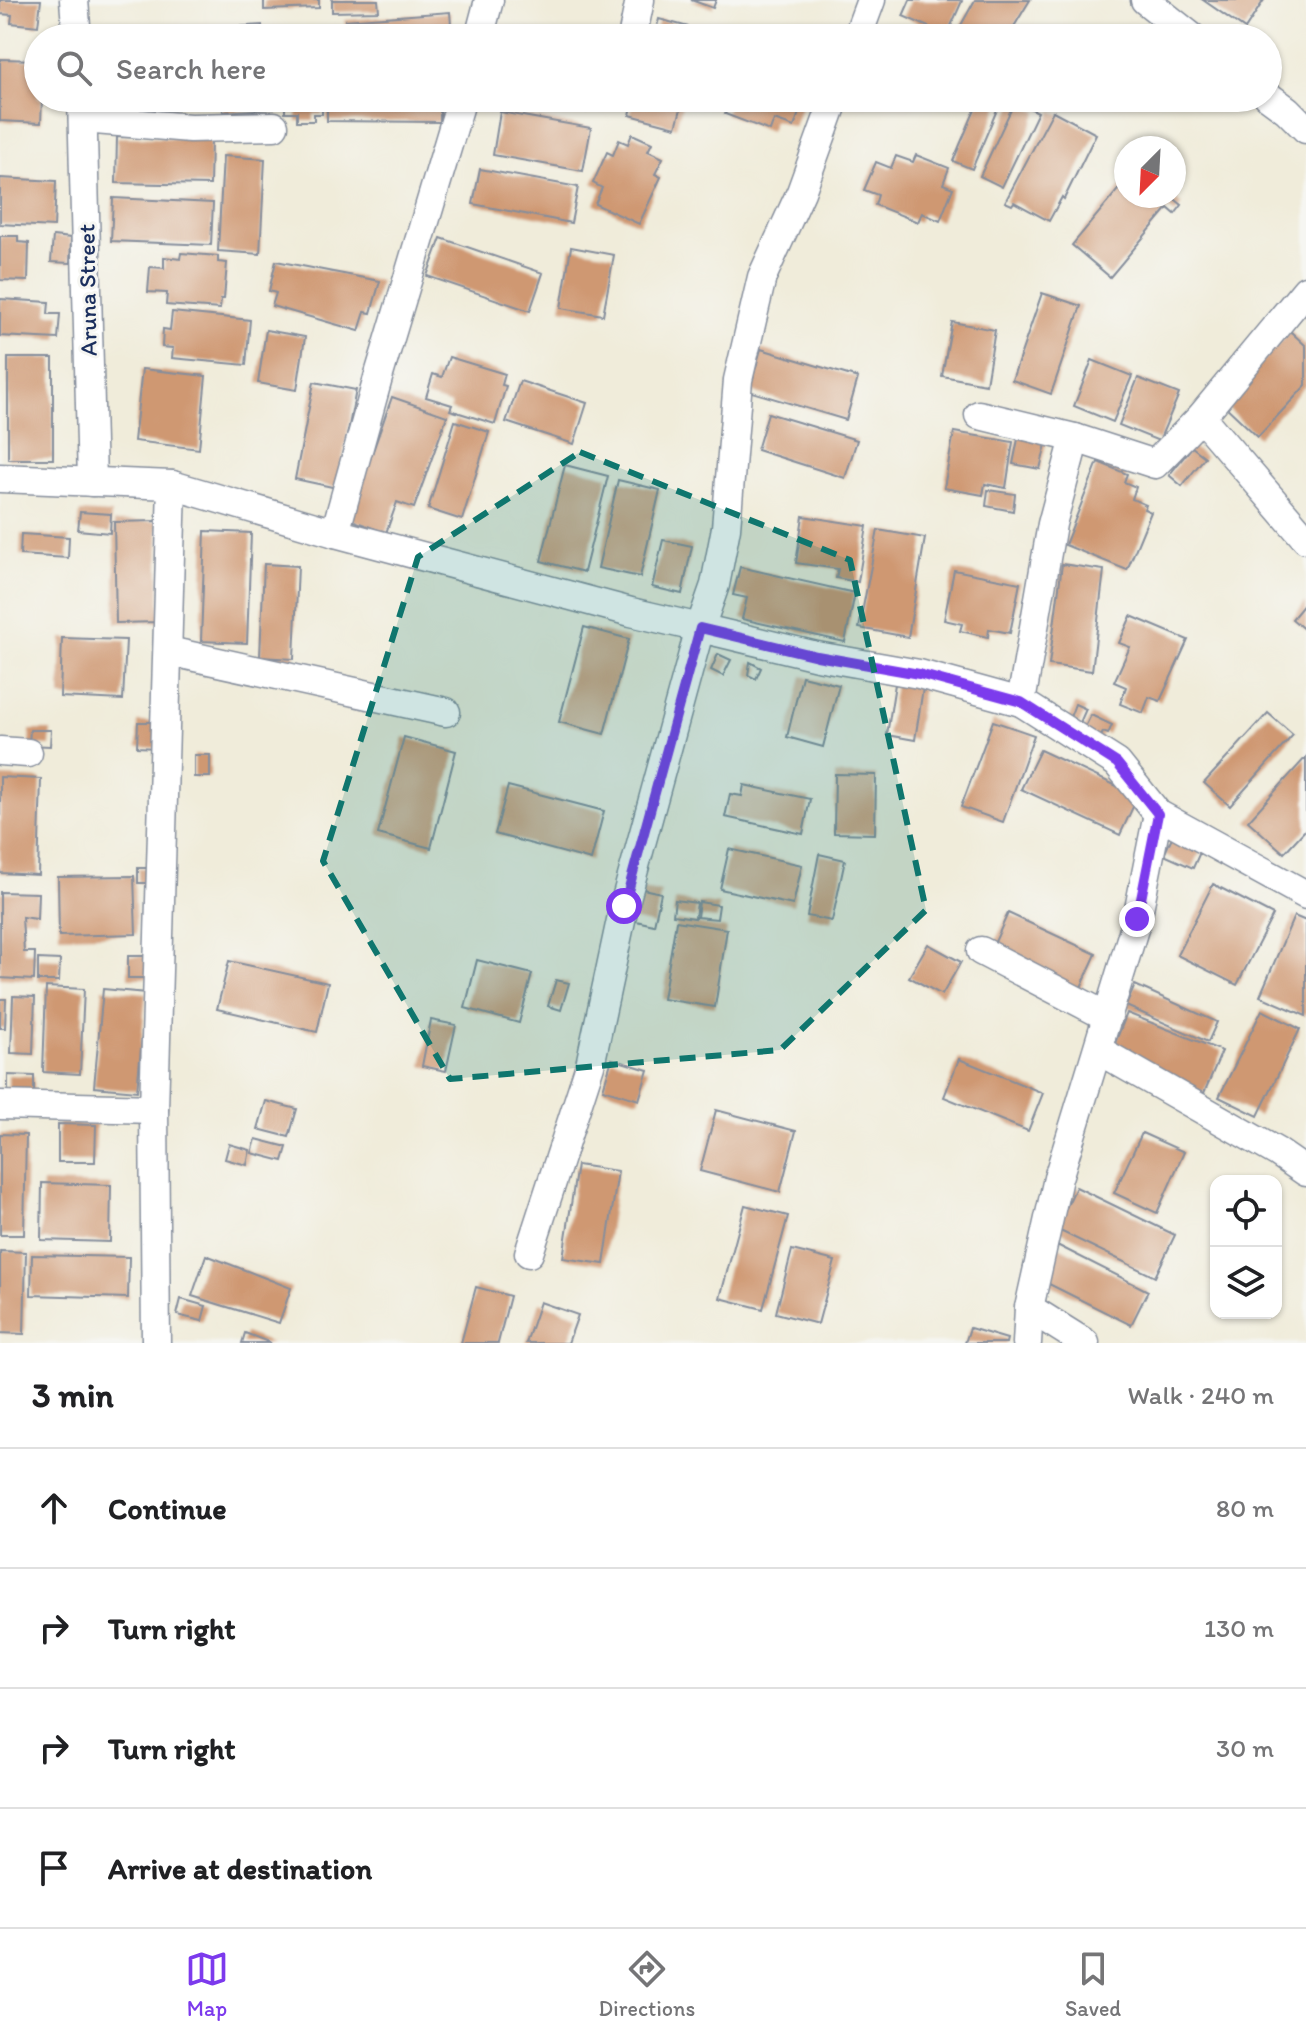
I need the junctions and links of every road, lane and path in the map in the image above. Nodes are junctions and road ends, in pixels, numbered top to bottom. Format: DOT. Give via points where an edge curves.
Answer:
graph roads {
  1 [pos="74,0"];
  2 [pos="489,0"];
  3 [pos="640,0"];
  4 [pos="871,0"];
  5 [pos="1145,0"];
  6 [pos="76,24"];
  7 [pos="483,24"];
  8 [pos="635,24"];
  9 [pos="862,24"];
  10 [pos="1175,24"];
  11 [pos="1282,106"];
  12 [pos="82,112"];
  13 [pos="104,112"];
  14 [pos="458,112"];
  15 [pos="830,112"];
  16 [pos="274,126"];
  17 [pos="1306,129"];
  18 [pos="1306,290"];
  19 [pos="979,415"];
  20 [pos="1201,417"];
  21 [pos="1075,438"];
  22 [pos="0,478"];
  23 [pos="92,482"];
  24 [pos="172,485"];
  25 [pos="335,533"];
  26 [pos="1306,539"];
  27 [pos="700,628"];
  28 [pos="168,651"];
  29 [pos="1021,702"];
  30 [pos="446,712"];
  31 [pos="1158,814"];
  32 [pos="1306,895"];
  33 [pos="981,951"];
  34 [pos="1108,1017"];
  35 [pos="1098,1050"];
  36 [pos="0,1105"];
  37 [pos="154,1109"];
  38 [pos="1306,1172"];
  39 [pos="529,1253"];
  40 [pos="1029,1308"];
  41 [pos="156,1343"];
  42 [pos="1027,1343"];
  43 [pos="1085,1343"];
  1 -- 6 [label="street"];
  2 -- 7 [label="street"];
  3 -- 8 [label="street"];
  4 -- 9 [label="street"];
  5 -- 10 [label="street"];
  11 -- 17 [label="street"];
  12 -- 23 [label="street, Aruna Street"];
  13 -- 16 [label="street" via="190,128"];
  14 -- 25 [label="street"];
  15 -- 27 [label="street" via="758,292 738,380 726,528"];
  18 -- 20 [label="street"];
  19 -- 21 [label="street"];
  20 -- 21 [label="street" via="1155,464"];
  20 -- 26 [label="street"];
  21 -- 29 [label="street" via="1052,524"];
  22 -- 23 [label="street"];
  23 -- 24 [label="street"];
  24 -- 25 [label="street"];
  24 -- 28 [label="street"];
  25 -- 27 [label="street"];
  27 -- 29 [label="street" via="919,674"];
  27 -- 39 [label="street" via="624,906 590,1065"];
  28 -- 30 [label="street"];
  28 -- 37 [label="street"];
  29 -- 31 [label="street" via="1117,763"];
  31 -- 32 [label="street"];
  31 -- 34 [label="street" via="1137,919"];
  33 -- 34 [label="street"];
  34 -- 35 [label="street"];
  35 -- 38 [label="street"];
  35 -- 40 [label="street" via="1058,1178"];
  36 -- 37 [label="street"];
  37 -- 41 [label="street"];
  40 -- 42 [label="street"];
  40 -- 43 [label="street"];
}
